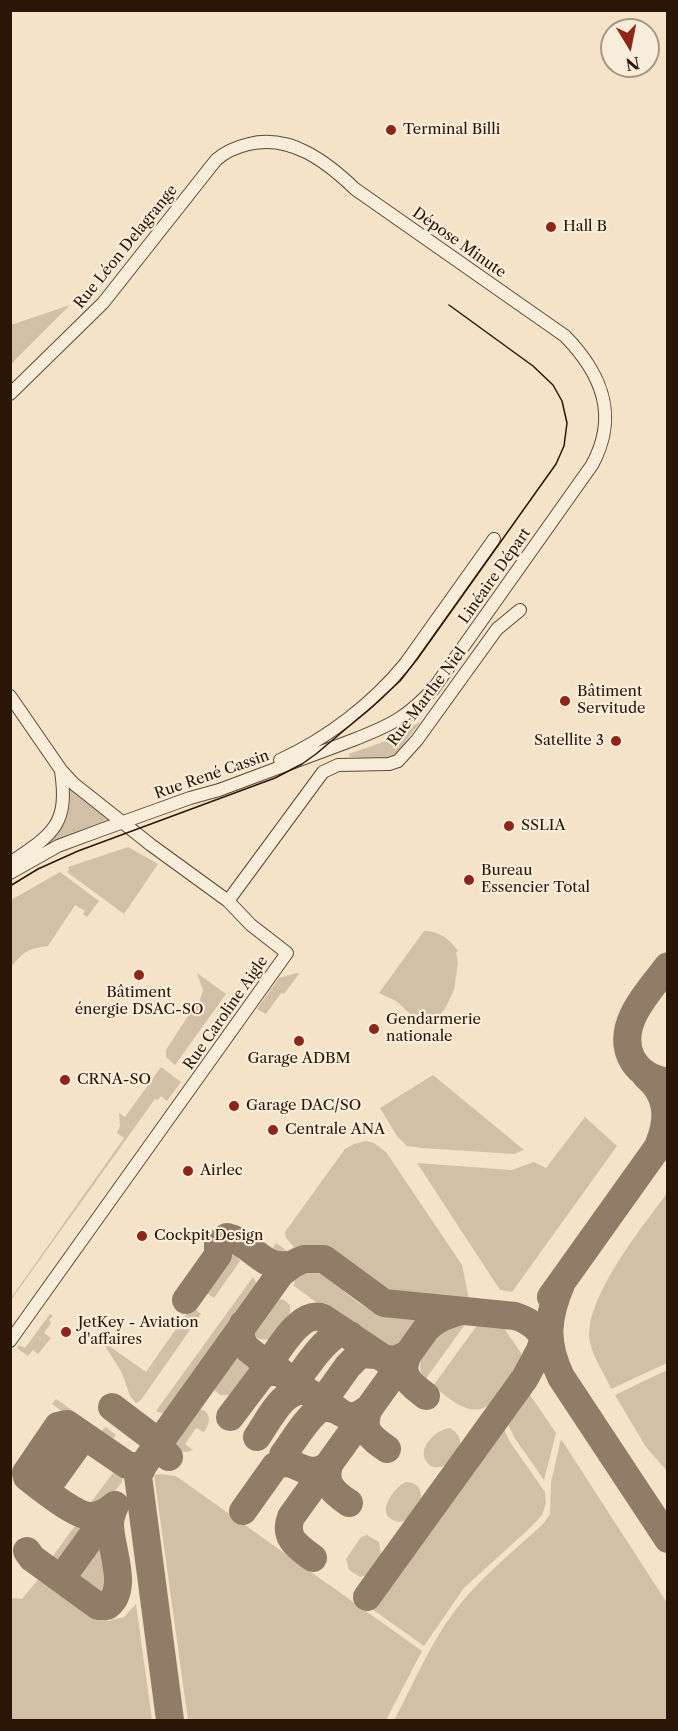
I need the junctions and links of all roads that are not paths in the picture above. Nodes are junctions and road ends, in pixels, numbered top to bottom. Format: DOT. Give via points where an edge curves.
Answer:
graph roads {
  1 [pos="210,167"];
  2 [pos="10,394"];
  3 [pos="592,465"];
  4 [pos="494,539"];
  5 [pos="520,610"];
  6 [pos="10,696"];
  7 [pos="421,702"];
  8 [pos="61,771"];
  9 [pos="190,798"];
  10 [pos="123,822"];
  11 [pos="10,863"];
  12 [pos="10,873"];
  13 [pos="228,901"];
  14 [pos="10,1341"];
  1 -- 2 [label="street, Rue Léon Delagrange" via="103,303"];
  1 -- 3 [label="street, Dépose Minute" via="232,149 264,141 284,142 312,156 565,336 585,358 600,387 604,437"];
  3 -- 7 [label="street, Linéaire Départ"];
  4 -- 9 [label="street" via="405,664 371,700 295,753"];
  5 -- 13 [label="street, Rue Marthe Niel" via="497,629 398,761 345,764 323,772"];
  6 -- 8 [label="street, Rue Caroline Aigle"];
  7 -- 9 [label="street, Rue René Cassin" via="384,728"];
  8 -- 10 [label="street, Rue Caroline Aigle"];
  8 -- 11 [label="street" via="64,800 59,821 51,833"];
  9 -- 10 [label="street, Rue René Cassin"];
  10 -- 12 [label="street, Rue René Cassin" via="58,846"];
  10 -- 13 [label="street, Rue Caroline Aigle"];
  13 -- 14 [label="street, Rue Caroline Aigle" via="287,953"];
}
